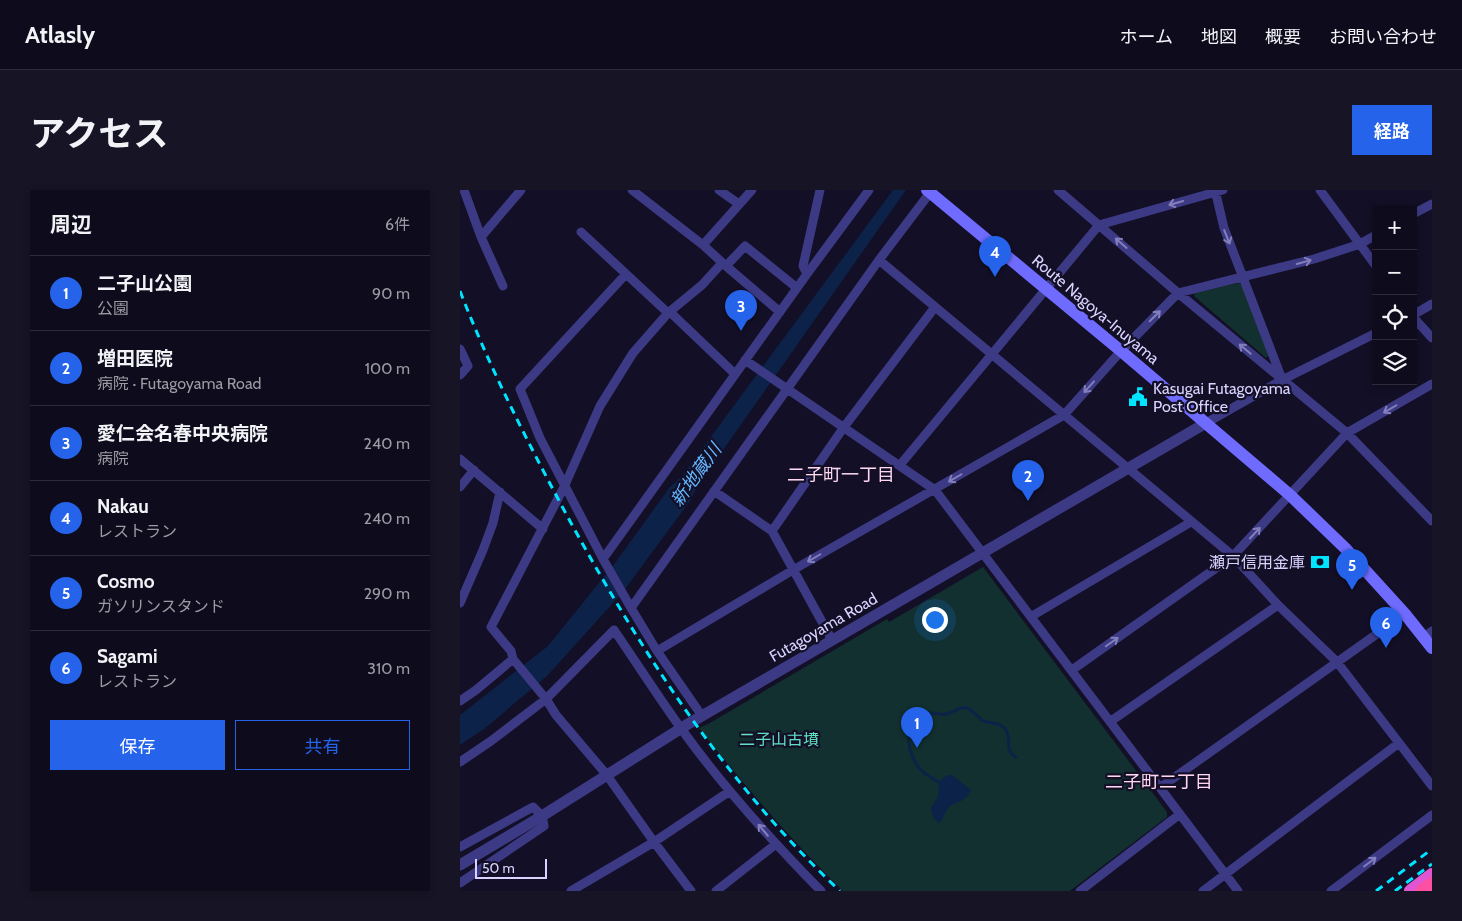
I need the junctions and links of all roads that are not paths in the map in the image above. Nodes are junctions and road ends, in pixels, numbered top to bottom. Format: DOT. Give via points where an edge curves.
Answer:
graph roads {
  1 [pos="464,190"];
  2 [pos="521,190"];
  3 [pos="632,190"];
  4 [pos="719,190"];
  5 [pos="752,190"];
  6 [pos="820,190"];
  7 [pos="869,190"];
  8 [pos="1058,190"];
  9 [pos="1320,190"];
  10 [pos="930,191"];
  11 [pos="1217,191"];
  12 [pos="739,204"];
  13 [pos="1432,204"];
  14 [pos="1417,212"];
  15 [pos="1099,225"];
  16 [pos="581,232"];
  17 [pos="482,237"];
  18 [pos="1372,237"];
  19 [pos="1360,244"];
  20 [pos="704,245"];
  21 [pos="879,260"];
  22 [pos="1372,260"];
  23 [pos="724,264"];
  24 [pos="626,274"];
  25 [pos="807,274"];
  26 [pos="1244,278"];
  27 [pos="503,286"];
  28 [pos="797,288"];
  29 [pos="1047,288"];
  30 [pos="1178,293"];
  31 [pos="1432,304"];
  32 [pos="935,307"];
  33 [pos="780,312"];
  34 [pos="669,313"];
  35 [pos="1417,313"];
  36 [pos="1417,321"];
  37 [pos="1372,336"];
  38 [pos="1432,338"];
  39 [pos="460,349"];
  40 [pos="1121,351"];
  41 [pos="993,355"];
  42 [pos="748,362"];
  43 [pos="735,374"];
  44 [pos="460,375"];
  45 [pos="1282,380"];
  46 [pos="1432,384"];
  47 [pos="786,387"];
  48 [pos="1064,415"];
  49 [pos="1206,423"];
  50 [pos="844,427"];
  51 [pos="1347,433"];
  52 [pos="460,459"];
  53 [pos="900,465"];
  54 [pos="1128,469"];
  55 [pos="474,470"];
  56 [pos="460,487"];
  57 [pos="564,487"];
  58 [pos="935,490"];
  59 [pos="714,491"];
  60 [pos="500,492"];
  61 [pos="1290,495"];
  62 [pos="1432,521"];
  63 [pos="1191,522"];
  64 [pos="543,529"];
  65 [pos="772,531"];
  66 [pos="983,553"];
  67 [pos="1233,556"];
  68 [pos="603,559"];
  69 [pos="793,570"];
  70 [pos="460,603"];
  71 [pos="1278,604"];
  72 [pos="631,608"];
  73 [pos="1405,614"];
  74 [pos="1032,616"];
  75 [pos="1428,634"];
  76 [pos="832,640"];
  77 [pos="1432,648"];
  78 [pos="657,651"];
  79 [pos="515,661"];
  80 [pos="1336,662"];
  81 [pos="1072,670"];
  82 [pos="544,696"];
  83 [pos="460,701"];
  84 [pos="702,716"];
  85 [pos="1111,721"];
  86 [pos="681,728"];
  87 [pos="1399,743"];
  88 [pos="460,762"];
  89 [pos="606,774"];
  90 [pos="1432,786"];
  91 [pos="1161,787"];
  92 [pos="730,791"];
  93 [pos="1180,814"];
  94 [pos="1432,815"];
  95 [pos="542,816"];
  96 [pos="654,842"];
  97 [pos="776,844"];
  98 [pos="460,847"];
  99 [pos="460,865"];
  100 [pos="1225,874"];
  101 [pos="1432,875"];
  102 [pos="460,883"];
  103 [pos="1432,885"];
  104 [pos="570,891"];
  105 [pos="691,891"];
  106 [pos="716,891"];
  107 [pos="821,891"];
  108 [pos="1080,891"];
  109 [pos="1203,891"];
  110 [pos="1238,891"];
  111 [pos="1331,891"];
  112 [pos="1411,891"];
  113 [pos="1424,891"];
  1 -- 17 [label="street"];
  2 -- 17 [label="street"];
  3 -- 20 [label="street"];
  4 -- 12 [label="street"];
  5 -- 12 [label="street"];
  6 -- 25 [label="street" via="803,266"];
  7 -- 25 [label="street"];
  8 -- 15 [label="street"];
  9 -- 19 [label="street"];
  10 -- 21 [label="street"];
  10 -- 29 [label="main road, Route Nagoya-Inuyama"];
  11 -- 15 [label="street, one-way"];
  11 -- 26 [label="street, one-way" via="1224,228"];
  12 -- 20 [label="street"];
  13 -- 14 [label="street"];
  15 -- 29 [label="street"];
  30 -- 15 [label="street, one-way"];
  16 -- 24 [label="street"];
  17 -- 27 [label="street"];
  18 -- 19 [label="street"];
  19 -- 22 [label="street"];
  26 -- 19 [label="street, one-way"];
  20 -- 23 [label="street"];
  21 -- 32 [label="street"];
  21 -- 47 [label="street"];
  23 -- 28 [label="street" via="745,246"];
  23 -- 33 [label="street"];
  23 -- 34 [label="street"];
  24 -- 34 [label="street"];
  24 -- 57 [label="street" via="520,389"];
  25 -- 28 [label="street"];
  26 -- 30 [label="street"];
  26 -- 45 [label="street"];
  28 -- 33 [label="street"];
  29 -- 40 [label="main road, Route Nagoya-Inuyama"];
  29 -- 41 [label="street"];
  40 -- 30 [label="street, one-way"];
  45 -- 30 [label="street, one-way"];
  31 -- 35 [label="street"];
  32 -- 41 [label="street"];
  32 -- 50 [label="street"];
  33 -- 42 [label="street"];
  34 -- 43 [label="street"];
  34 -- 57 [label="street" via="633,353 600,406"];
  36 -- 38 [label="street"];
  37 -- 45 [label="street"];
  39 -- 44 [label="street" via="468,366"];
  40 -- 48 [label="street, one-way"];
  40 -- 49 [label="main road, Route Nagoya-Inuyama"];
  41 -- 48 [label="street"];
  41 -- 53 [label="street"];
  42 -- 43 [label="street"];
  42 -- 47 [label="street"];
  43 -- 68 [label="street"];
  45 -- 49 [label="street"];
  45 -- 51 [label="street"];
  46 -- 51 [label="street, one-way"];
  47 -- 50 [label="street"];
  47 -- 59 [label="street"];
  48 -- 54 [label="street"];
  48 -- 58 [label="street, one-way"];
  49 -- 54 [label="street, Futagoyama Road"];
  49 -- 61 [label="main road, Route Nagoya-Inuyama"];
  50 -- 53 [label="street"];
  50 -- 65 [label="street"];
  51 -- 61 [label="street"];
  51 -- 62 [label="street"];
  52 -- 55 [label="street"];
  53 -- 58 [label="street"];
  54 -- 63 [label="street"];
  54 -- 66 [label="street, Futagoyama Road"];
  55 -- 56 [label="street"];
  55 -- 60 [label="street"];
  57 -- 64 [label="street"];
  57 -- 68 [label="street"];
  58 -- 66 [label="street"];
  58 -- 69 [label="street, one-way"];
  59 -- 65 [label="street"];
  59 -- 72 [label="street"];
  60 -- 64 [label="street"];
  60 -- 70 [label="street" via="483,550"];
  67 -- 61 [label="street, one-way"];
  61 -- 73 [label="main road, Route Nagoya-Inuyama" via="1345,548"];
  63 -- 67 [label="street"];
  63 -- 74 [label="street"];
  64 -- 79 [label="street" via="491,627"];
  65 -- 69 [label="street"];
  66 -- 74 [label="street"];
  66 -- 76 [label="street, Futagoyama Road"];
  67 -- 71 [label="street"];
  81 -- 67 [label="street, one-way"];
  68 -- 72 [label="street"];
  69 -- 76 [label="street"];
  69 -- 78 [label="street"];
  71 -- 80 [label="street"];
  71 -- 85 [label="street"];
  72 -- 78 [label="street"];
  73 -- 75 [label="main road, Route Nagoya-Inuyama"];
  73 -- 80 [label="street"];
  74 -- 81 [label="street"];
  75 -- 77 [label="main road, Route Nagoya-Inuyama"];
  76 -- 84 [label="street, Futagoyama Road"];
  78 -- 84 [label="street"];
  79 -- 82 [label="street"];
  79 -- 83 [label="street"];
  80 -- 87 [label="street"];
  80 -- 91 [label="street"];
  81 -- 85 [label="street"];
  82 -- 86 [label="street" via="614,630"];
  82 -- 88 [label="street" via="492,741"];
  82 -- 89 [label="street"];
  84 -- 86 [label="street, Futagoyama Road"];
  85 -- 91 [label="street"];
  86 -- 89 [label="street, Futagoyama Road"];
  86 -- 92 [label="street"];
  87 -- 90 [label="street"];
  87 -- 100 [label="street"];
  89 -- 95 [label="street, Futagoyama Road"];
  89 -- 96 [label="street"];
  91 -- 93 [label="street"];
  92 -- 96 [label="street"];
  97 -- 92 [label="street, one-way"];
  93 -- 100 [label="street"];
  93 -- 108 [label="street"];
  111 -- 94 [label="street, one-way"];
  95 -- 98 [label="street" via="533,807"];
  95 -- 99 [label="street, Futagoyama Road"];
  95 -- 102 [label="street" via="544,826"];
  96 -- 104 [label="street"];
  96 -- 105 [label="street"];
  97 -- 106 [label="street"];
  97 -- 107 [label="street"];
  100 -- 109 [label="street"];
  100 -- 110 [label="street"];
  101 -- 112 [label="highway"];
  103 -- 113 [label="highway"];
}
